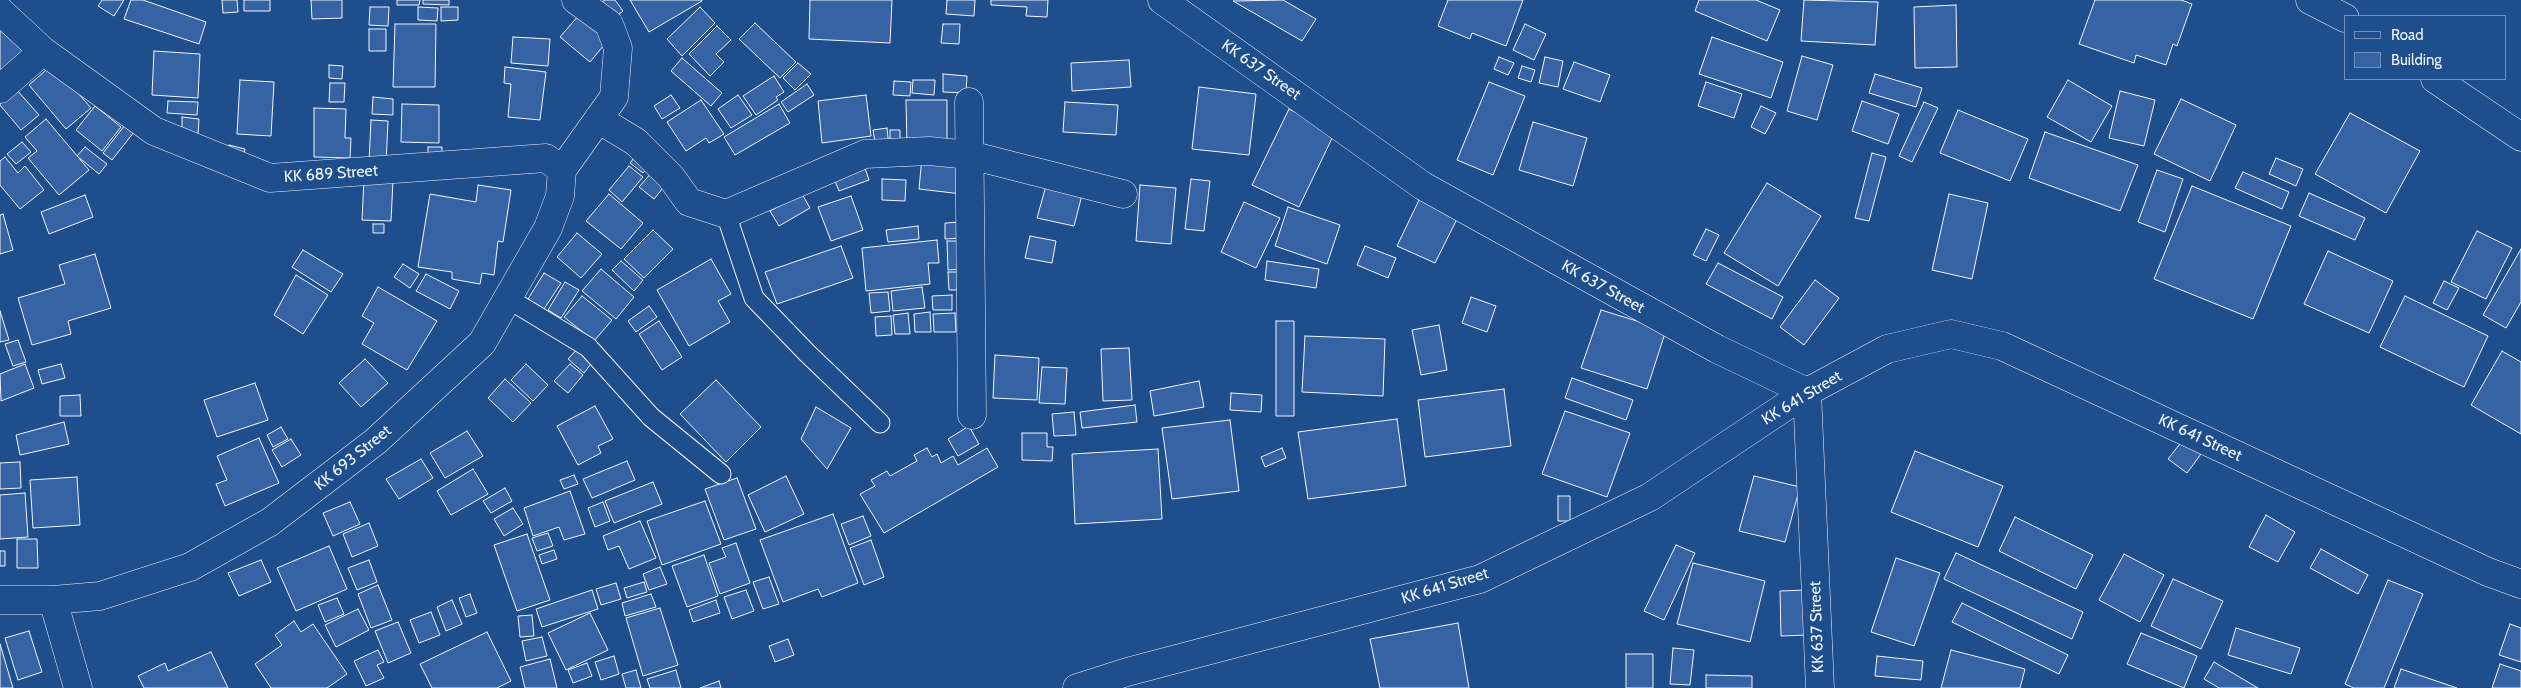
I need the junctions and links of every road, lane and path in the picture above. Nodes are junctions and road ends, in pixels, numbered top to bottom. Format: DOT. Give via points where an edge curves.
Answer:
graph roads {
  1 [pos="576,0"];
  2 [pos="1162,0"];
  3 [pos="2310,0"];
  4 [pos="0,11"];
  5 [pos="2344,17"];
  6 [pos="43,51"];
  7 [pos="2436,80"];
  8 [pos="0,89"];
  9 [pos="969,102"];
  10 [pos="598,119"];
  11 [pos="2521,137"];
  12 [pos="970,156"];
  13 [pos="562,170"];
  14 [pos="1123,194"];
  15 [pos="726,214"];
  16 [pos="507,298"];
  17 [pos="1807,392"];
  18 [pos="972,415"];
  19 [pos="880,423"];
  20 [pos="721,474"];
  21 [pos="2521,584"];
  22 [pos="0,600"];
  23 [pos="53,600"];
  24 [pos="78,688"];
  25 [pos="1077,688"];
  26 [pos="1820,688"];
  1 -- 10 [label="street" via="609,24 618,48 614,97"];
  2 -- 17 [label="street, KK 637 Street" via="1423,186 1717,349"];
  3 -- 5 [label="street"];
  4 -- 6 [label="street, KK 689 Street"];
  6 -- 8 [label="street"];
  6 -- 13 [label="street, KK 689 Street" via="154,131 270,178 546,158"];
  7 -- 11 [label="street"];
  9 -- 12 [label="street"];
  10 -- 13 [label="street"];
  10 -- 15 [label="street" via="636,142 671,177 688,202"];
  12 -- 14 [label="street"];
  12 -- 15 [label="street" via="929,151 865,154"];
  12 -- 18 [label="street"];
  13 -- 16 [label="street, KK 693 Street" via="560,196 548,228"];
  15 -- 19 [label="lane" via="754,298"];
  16 -- 20 [label="lane" via="588,347 651,417"];
  16 -- 23 [label="street, KK 693 Street" via="482,343 376,442 270,522 190,567 100,596"];
  17 -- 21 [label="street, KK 641 Street" via="1887,349 1951,334 2002,346 2488,572"];
  17 -- 25 [label="street, KK 641 Street" via="1650,497 1480,579"];
  17 -- 26 [label="street, KK 637 Street"];
  22 -- 23 [label="street, KK 693 Street"];
  23 -- 24 [label="street"];
}
